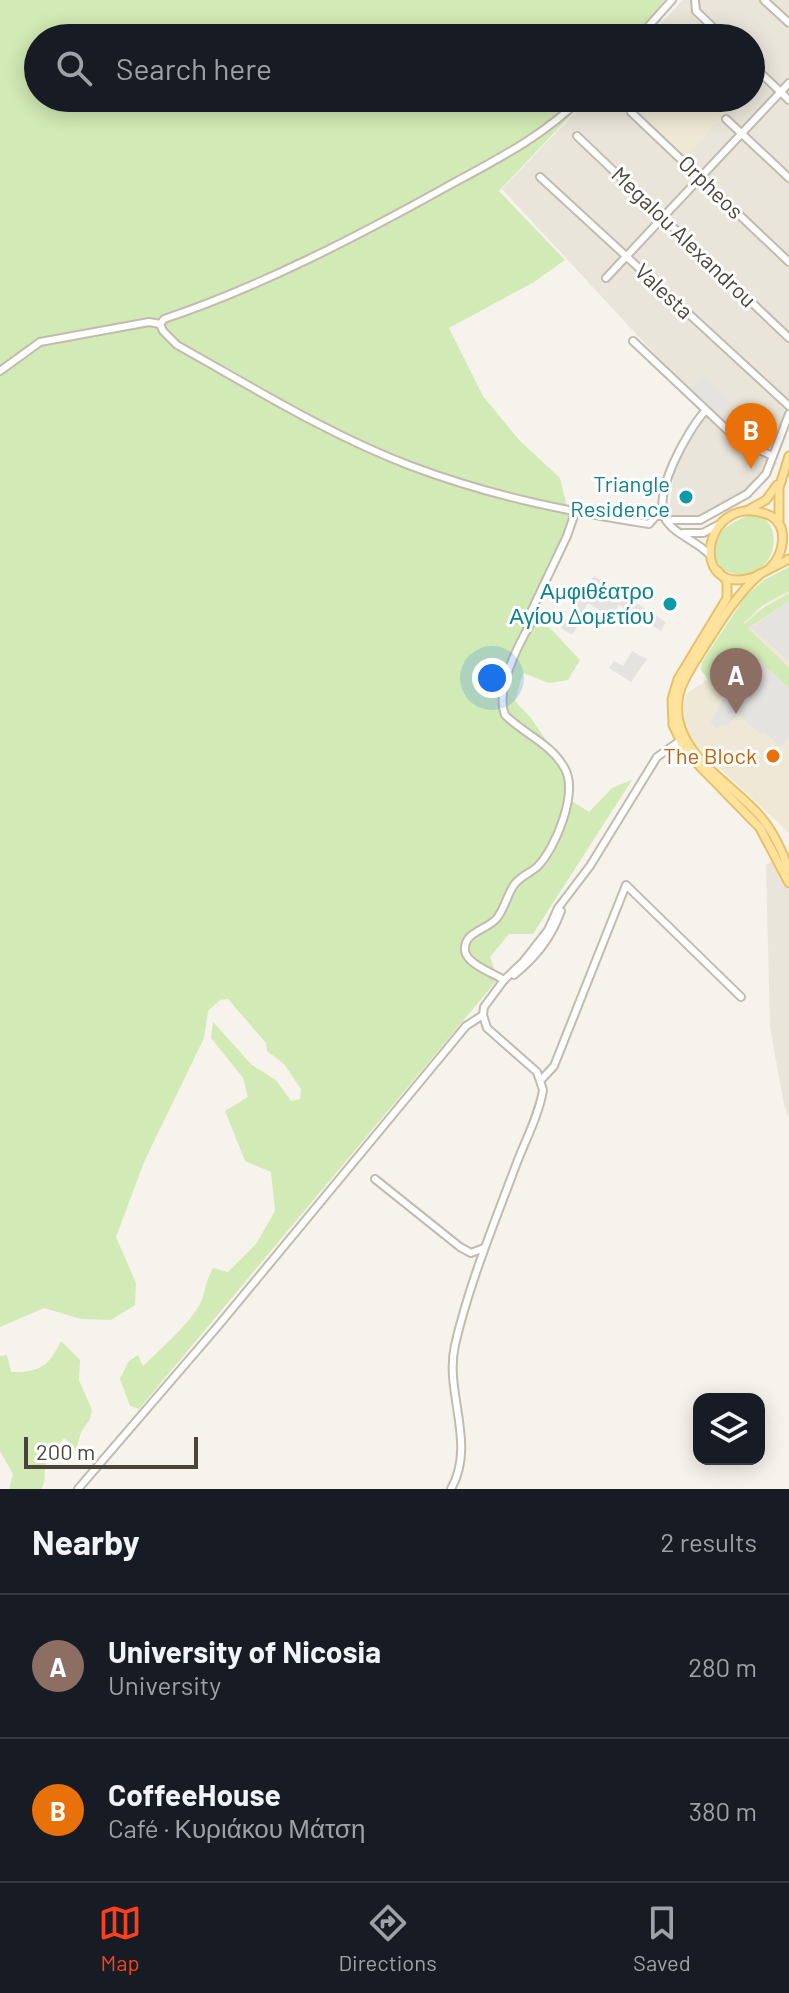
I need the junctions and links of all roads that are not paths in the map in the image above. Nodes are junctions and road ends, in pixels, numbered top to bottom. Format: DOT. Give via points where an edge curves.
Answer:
graph roads {
  1 [pos="672,0"];
  2 [pos="764,0"];
  3 [pos="695,3"];
  4 [pos="789,23"];
  5 [pos="651,24"];
  6 [pos="712,24"];
  7 [pos="765,78"];
  8 [pos="789,83"];
  9 [pos="780,92"];
  10 [pos="789,100"];
  11 [pos="765,108"];
  12 [pos="565,112"];
  13 [pos="631,112"];
  14 [pos="761,112"];
  15 [pos="726,119"];
  16 [pos="742,133"];
  17 [pos="577,136"];
  18 [pos="700,176"];
  19 [pos="540,177"];
  20 [pos="789,178"];
  21 [pos="663,216"];
  22 [pos="626,256"];
  23 [pos="789,262"];
  24 [pos="606,278"];
  25 [pos="160,324"];
  26 [pos="789,338"];
  27 [pos="633,341"];
  28 [pos="0,371"];
  29 [pos="789,406"];
  30 [pos="705,411"];
  31 [pos="789,414"];
  32 [pos="773,456"];
  33 [pos="789,456"];
  34 [pos="782,476"];
  35 [pos="575,513"];
  36 [pos="740,514"];
  37 [pos="665,518"];
  38 [pos="779,521"];
  39 [pos="722,523"];
  40 [pos="680,533"];
  41 [pos="787,535"];
  42 [pos="710,555"];
  43 [pos="789,559"];
  44 [pos="770,568"];
  45 [pos="718,571"];
  46 [pos="760,574"];
  47 [pos="681,740"];
  48 [pos="789,870"];
  49 [pos="789,882"];
  50 [pos="563,904"];
  51 [pos="690,930"];
  52 [pos="682,938"];
  53 [pos="504,980"];
  54 [pos="497,988"];
  55 [pos="741,997"];
  56 [pos="483,1015"];
  57 [pos="541,1080"];
  58 [pos="375,1179"];
  59 [pos="487,1246"];
  60 [pos="78,1489"];
  61 [pos="451,1489"];
  1 -- 5 [label="street"];
  2 -- 4 [label="street"];
  3 -- 6 [label="street"];
  7 -- 9 [label="street"];
  8 -- 9 [label="street"];
  9 -- 10 [label="street"];
  9 -- 11 [label="street"];
  12 -- 25 [label="street" via="545,129 381,223"];
  13 -- 18 [label="street, Orpheos"];
  14 -- 16 [label="street"];
  15 -- 16 [label="street"];
  16 -- 18 [label="street"];
  16 -- 20 [label="street"];
  17 -- 21 [label="street, Megalou Alexandrou"];
  18 -- 21 [label="street"];
  18 -- 23 [label="street, Orpheos"];
  19 -- 22 [label="street, Valesta"];
  21 -- 22 [label="street"];
  21 -- 26 [label="street, Megalou Alexandrou"];
  22 -- 24 [label="street"];
  22 -- 29 [label="street, Valesta"];
  25 -- 28 [label="street" via="40,342"];
  25 -- 35 [label="street" via="177,345 356,442 465,484"];
  27 -- 30 [label="street"];
  30 -- 32 [label="street" via="740,442"];
  30 -- 37 [label="street" via="677,453 666,488"];
  31 -- 32 [label="street"];
  32 -- 37 [label="street" via="758,484 716,513 700,520"];
  33 -- 34 [label="main road"];
  34 -- 36 [label="main road" via="766,500"];
  34 -- 38 [label="main road"];
  35 -- 37 [label="street" via="649,524 656,516"];
  35 -- 53 [label="street" via="528,618 531,623 502,696 505,715 558,758 570,784 546,854 517,880 495,921 467,941 468,957"];
  36 -- 38 [label="main road" via="763,513"];
  36 -- 39 [label="main road"];
  37 -- 40 [label="street"];
  38 -- 41 [label="main road"];
  39 -- 40 [label="street" via="703,533"];
  39 -- 42 [label="main road" via="712,535"];
  40 -- 42 [label="street"];
  41 -- 44 [label="main road" via="784,551"];
  42 -- 45 [label="main road"];
  43 -- 44 [label="main road"];
  44 -- 46 [label="main road"];
  45 -- 46 [label="main road" via="742,580"];
  45 -- 47 [label="main road" via="727,581 727,598 674,689 672,719"];
  46 -- 47 [label="main road" via="728,609 684,680 677,708"];
  47 -- 48 [label="main road" via="760,816"];
  47 -- 49 [label="main road" via="692,759 756,822"];
  47 -- 50 [label="street" via="657,757"];
  50 -- 53 [label="street" via="548,930"];
  50 -- 54 [label="street" via="552,934 533,959"];
  51 -- 52 [label="street"];
  52 -- 55 [label="street"];
  52 -- 57 [label="street" via="626,885 554,1066"];
  53 -- 54 [label="street"];
  54 -- 56 [label="street"];
  56 -- 57 [label="street" via="490,1032 531,1065"];
  56 -- 60 [label="street" via="466,1026"];
  57 -- 59 [label="street" via="542,1096"];
  58 -- 59 [label="street" via="465,1251 476,1253"];
  59 -- 61 [label="street" via="453,1356 462,1448"];
}
